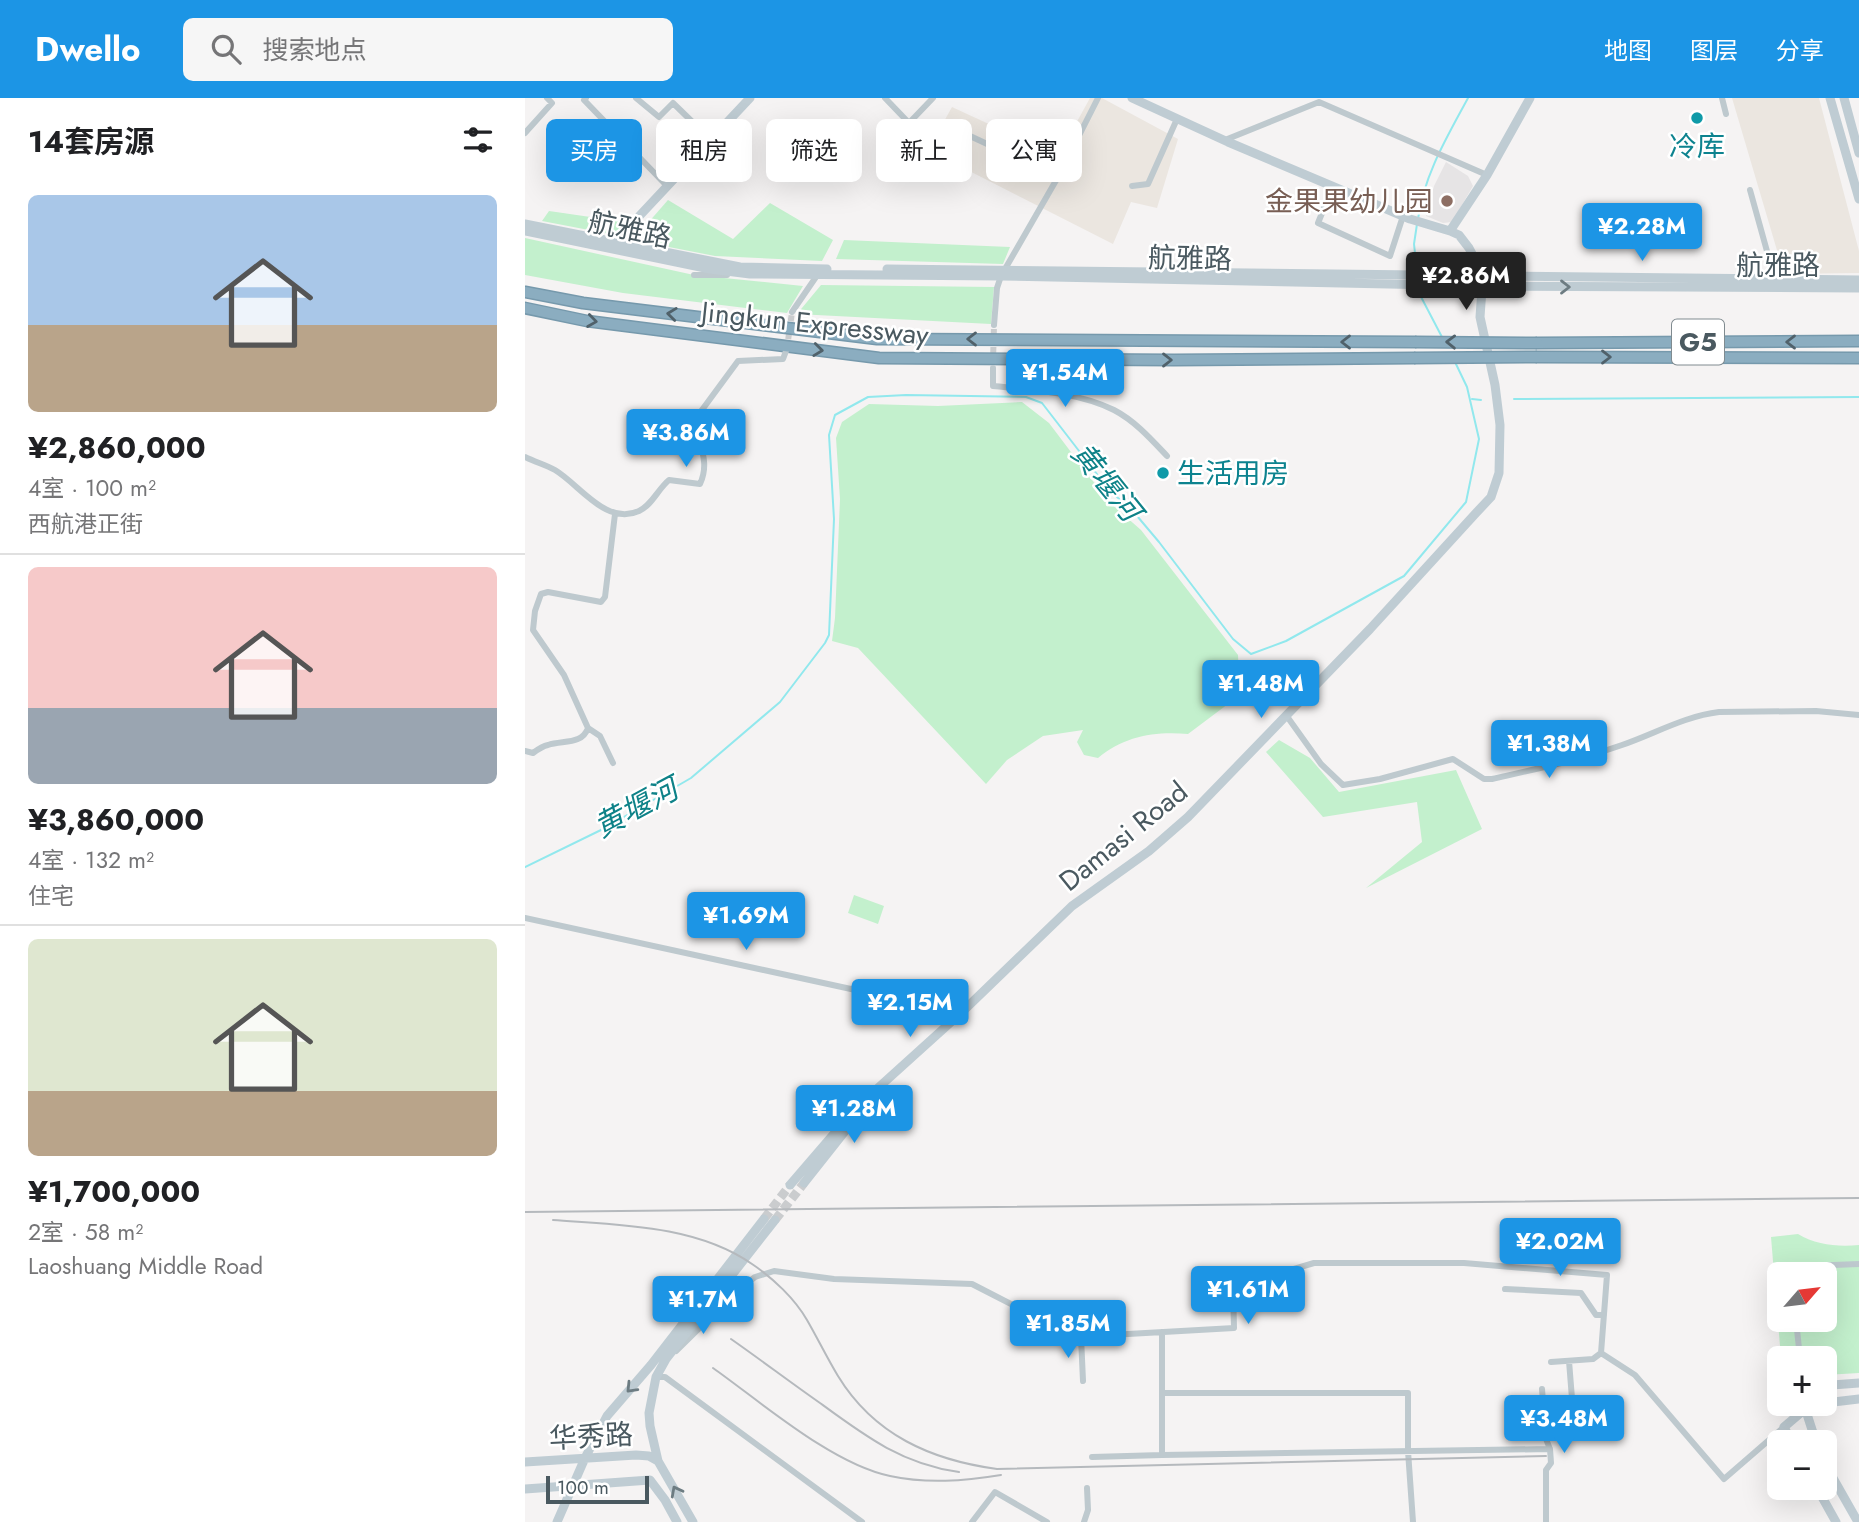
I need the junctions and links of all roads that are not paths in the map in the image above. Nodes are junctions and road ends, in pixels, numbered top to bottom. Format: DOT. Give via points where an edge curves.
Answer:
graph roads {
  1 [pos="547,98"];
  2 [pos="586,98"];
  3 [pos="636,98"];
  4 [pos="750,98"];
  5 [pos="885,98"];
  6 [pos="933,98"];
  7 [pos="1098,98"];
  8 [pos="1132,98"];
  9 [pos="1530,98"];
  10 [pos="1722,98"];
  11 [pos="1830,98"];
  12 [pos="1844,98"];
  13 [pos="1144,101"];
  14 [pos="1726,114"];
  15 [pos="690,119"];
  16 [pos="730,119"];
  17 [pos="1177,119"];
  18 [pos="1082,130"];
  19 [pos="525,134"];
  20 [pos="1225,141"];
  21 [pos="1859,152"];
  22 [pos="1487,174"];
  23 [pos="671,182"];
  24 [pos="1055,182"];
  25 [pos="667,186"];
  26 [pos="1132,186"];
  27 [pos="1333,186"];
  28 [pos="1751,190"];
  29 [pos="1859,199"];
  30 [pos="1406,217"];
  31 [pos="529,224"];
  32 [pos="1450,231"];
  33 [pos="614,243"];
  34 [pos="1003,272"];
  35 [pos="804,274"];
  36 [pos="818,274"];
  37 [pos="694,275"];
  38 [pos="1483,275"];
  39 [pos="1424,280"];
  40 [pos="1775,280"];
  41 [pos="1859,280"];
  42 [pos="1483,286"];
  43 [pos="1859,288"];
  44 [pos="525,292"];
  45 [pos="525,308"];
  46 [pos="792,312"];
  47 [pos="994,325"];
  48 [pos="1859,341"];
  49 [pos="786,351"];
  50 [pos="1859,358"];
  51 [pos="993,368"];
  52 [pos="1167,456"];
  53 [pos="525,457"];
  54 [pos="615,514"];
  55 [pos="1286,715"];
  56 [pos="1859,715"];
  57 [pos="588,728"];
  58 [pos="525,751"];
  59 [pos="613,762"];
  60 [pos="525,918"];
  61 [pos="961,1013"];
  62 [pos="879,1087"];
  63 [pos="804,1183"];
  64 [pos="790,1185"];
  65 [pos="764,1219"];
  66 [pos="775,1220"];
  67 [pos="1859,1264"];
  68 [pos="1837,1265"];
  69 [pos="1505,1289"];
  70 [pos="1604,1315"];
  71 [pos="1162,1332"];
  72 [pos="1081,1337"];
  73 [pos="1601,1353"];
  74 [pos="666,1359"];
  75 [pos="1569,1361"];
  76 [pos="1551,1362"];
  77 [pos="656,1377"];
  78 [pos="1083,1381"];
  79 [pos="1859,1383"];
  80 [pos="1837,1385"];
  81 [pos="1542,1389"];
  82 [pos="1163,1392"];
  83 [pos="1859,1399"];
  84 [pos="1837,1402"];
  85 [pos="1594,1410"];
  86 [pos="1796,1416"];
  87 [pos="1784,1427"];
  88 [pos="1786,1430"];
  89 [pos="1550,1449"];
  90 [pos="1408,1451"];
  91 [pos="1162,1454"];
  92 [pos="1092,1457"];
  93 [pos="585,1458"];
  94 [pos="658,1461"];
  95 [pos="525,1462"];
  96 [pos="574,1485"];
  97 [pos="1837,1485"];
  98 [pos="1087,1488"];
  99 [pos="525,1489"];
  100 [pos="1824,1500"];
  101 [pos="557,1522"];
  102 [pos="677,1522"];
  103 [pos="693,1522"];
  104 [pos="862,1522"];
  105 [pos="972,1522"];
  106 [pos="1047,1522"];
  107 [pos="1084,1522"];
  108 [pos="1413,1522"];
  109 [pos="1546,1522"];
  110 [pos="1836,1522"];
  111 [pos="1858,1522"];
  1 -- 19 [label="street" via="552,103"];
  2 -- 25 [label="street"];
  3 -- 15 [label="street" via="659,117 673,103"];
  4 -- 16 [label="street"];
  5 -- 6 [label="street" via="909,122"];
  7 -- 18 [label="street"];
  8 -- 13 [label="street"];
  9 -- 22 [label="street"];
  10 -- 14 [label="street"];
  11 -- 29 [label="street"];
  12 -- 21 [label="street"];
  13 -- 17 [label="street"];
  17 -- 20 [label="street"];
  17 -- 26 [label="street" via="1148,184"];
  20 -- 22 [label="street" via="1319,103"];
  20 -- 27 [label="street"];
  22 -- 32 [label="street"];
  23 -- 25 [label="street"];
  24 -- 34 [label="street"];
  25 -- 33 [label="street" via="652,195"];
  27 -- 30 [label="street"];
  27 -- 30 [label="street" via="1318,223 1390,256"];
  28 -- 40 [label="street"];
  30 -- 32 [label="street"];
  31 -- 33 [label="street, 航雅路"];
  31 -- 35 [label="street, 航雅路" via="710,269"];
  32 -- 38 [label="street" via="1469,248"];
  33 -- 34 [label="street, 航雅路" via="740,267"];
  34 -- 36 [label="street, 航雅路"];
  34 -- 39 [label="street, 航雅路"];
  34 -- 47 [label="street"];
  35 -- 36 [label="street"];
  35 -- 37 [label="street"];
  36 -- 46 [label="street"];
  38 -- 39 [label="street, 航雅路"];
  38 -- 40 [label="street, 航雅路"];
  38 -- 42 [label="street, Damasi Road"];
  39 -- 42 [label="street, 航雅路"];
  40 -- 41 [label="street, 航雅路"];
  42 -- 43 [label="street, 航雅路, one-way"];
  42 -- 55 [label="street, Damasi Road" via="1480,317 1500,425 1499,472 1491,497"];
  48 -- 44 [label="highway, Jingkun Expressway / G5, one-way, bridge" via="877,339"];
  45 -- 50 [label="highway, Jingkun Expressway / G5, one-way, bridge" via="587,321 879,358"];
  49 -- 54 [label="street" via="783,359 739,361 699,414 696,422 705,472 700,484 669,480 637,512"];
  51 -- 52 [label="street" via="993,386 1090,399 1116,411"];
  53 -- 54 [label="street" via="554,470"];
  54 -- 57 [label="street" via="605,597 601,602 541,594 532,624 564,675"];
  55 -- 56 [label="street" via="1321,764 1343,785 1453,759 1484,779 1492,779 1586,758 1702,714 1816,711"];
  55 -- 61 [label="street, Damasi Road" via="1188,817 1072,906"];
  57 -- 58 [label="street" via="580,739 547,745 533,753"];
  57 -- 59 [label="street" via="600,736"];
  60 -- 61 [label="street"];
  61 -- 62 [label="street, Damasi Road"];
  62 -- 63 [label="street"];
  62 -- 64 [label="street" via="836,1129"];
  65 -- 93 [label="street, one-way" via="607,1416"];
  66 -- 74 [label="street"];
  67 -- 68 [label="street"];
  69 -- 70 [label="street" via="1581,1293 1596,1315"];
  70 -- 71 [label="street" via="1607,1275 1464,1263 1314,1263 1233,1287 1234,1328"];
  70 -- 73 [label="street"];
  71 -- 72 [label="street"];
  71 -- 82 [label="street"];
  72 -- 74 [label="street" via="972,1284 834,1279 774,1271 755,1277 738,1290"];
  72 -- 78 [label="street"];
  73 -- 75 [label="street" via="1593,1359"];
  73 -- 87 [label="street" via="1635,1375 1724,1479"];
  74 -- 77 [label="street"];
  75 -- 76 [label="street"];
  75 -- 85 [label="street" via="1573,1411"];
  77 -- 94 [label="street" via="649,1413"];
  77 -- 104 [label="street" via="665,1377"];
  79 -- 80 [label="street"];
  81 -- 89 [label="street"];
  82 -- 90 [label="street" via="1408,1393"];
  82 -- 91 [label="street"];
  83 -- 84 [label="street"];
  86 -- 87 [label="street"];
  87 -- 88 [label="street"];
  89 -- 90 [label="street"];
  89 -- 109 [label="street"];
  90 -- 91 [label="street"];
  90 -- 108 [label="street"];
  91 -- 92 [label="street"];
  93 -- 94 [label="street, 华秀路" via="636,1455"];
  93 -- 95 [label="street, 华秀路"];
  93 -- 96 [label="street"];
  103 -- 94 [label="street, one-way"];
  96 -- 99 [label="street, 华秀路"];
  96 -- 101 [label="street"];
  96 -- 102 [label="street, 华秀路" via="650,1480"];
  97 -- 111 [label="street"];
  98 -- 107 [label="street"];
  100 -- 110 [label="street"];
  105 -- 106 [label="street" via="995,1492"];
}
